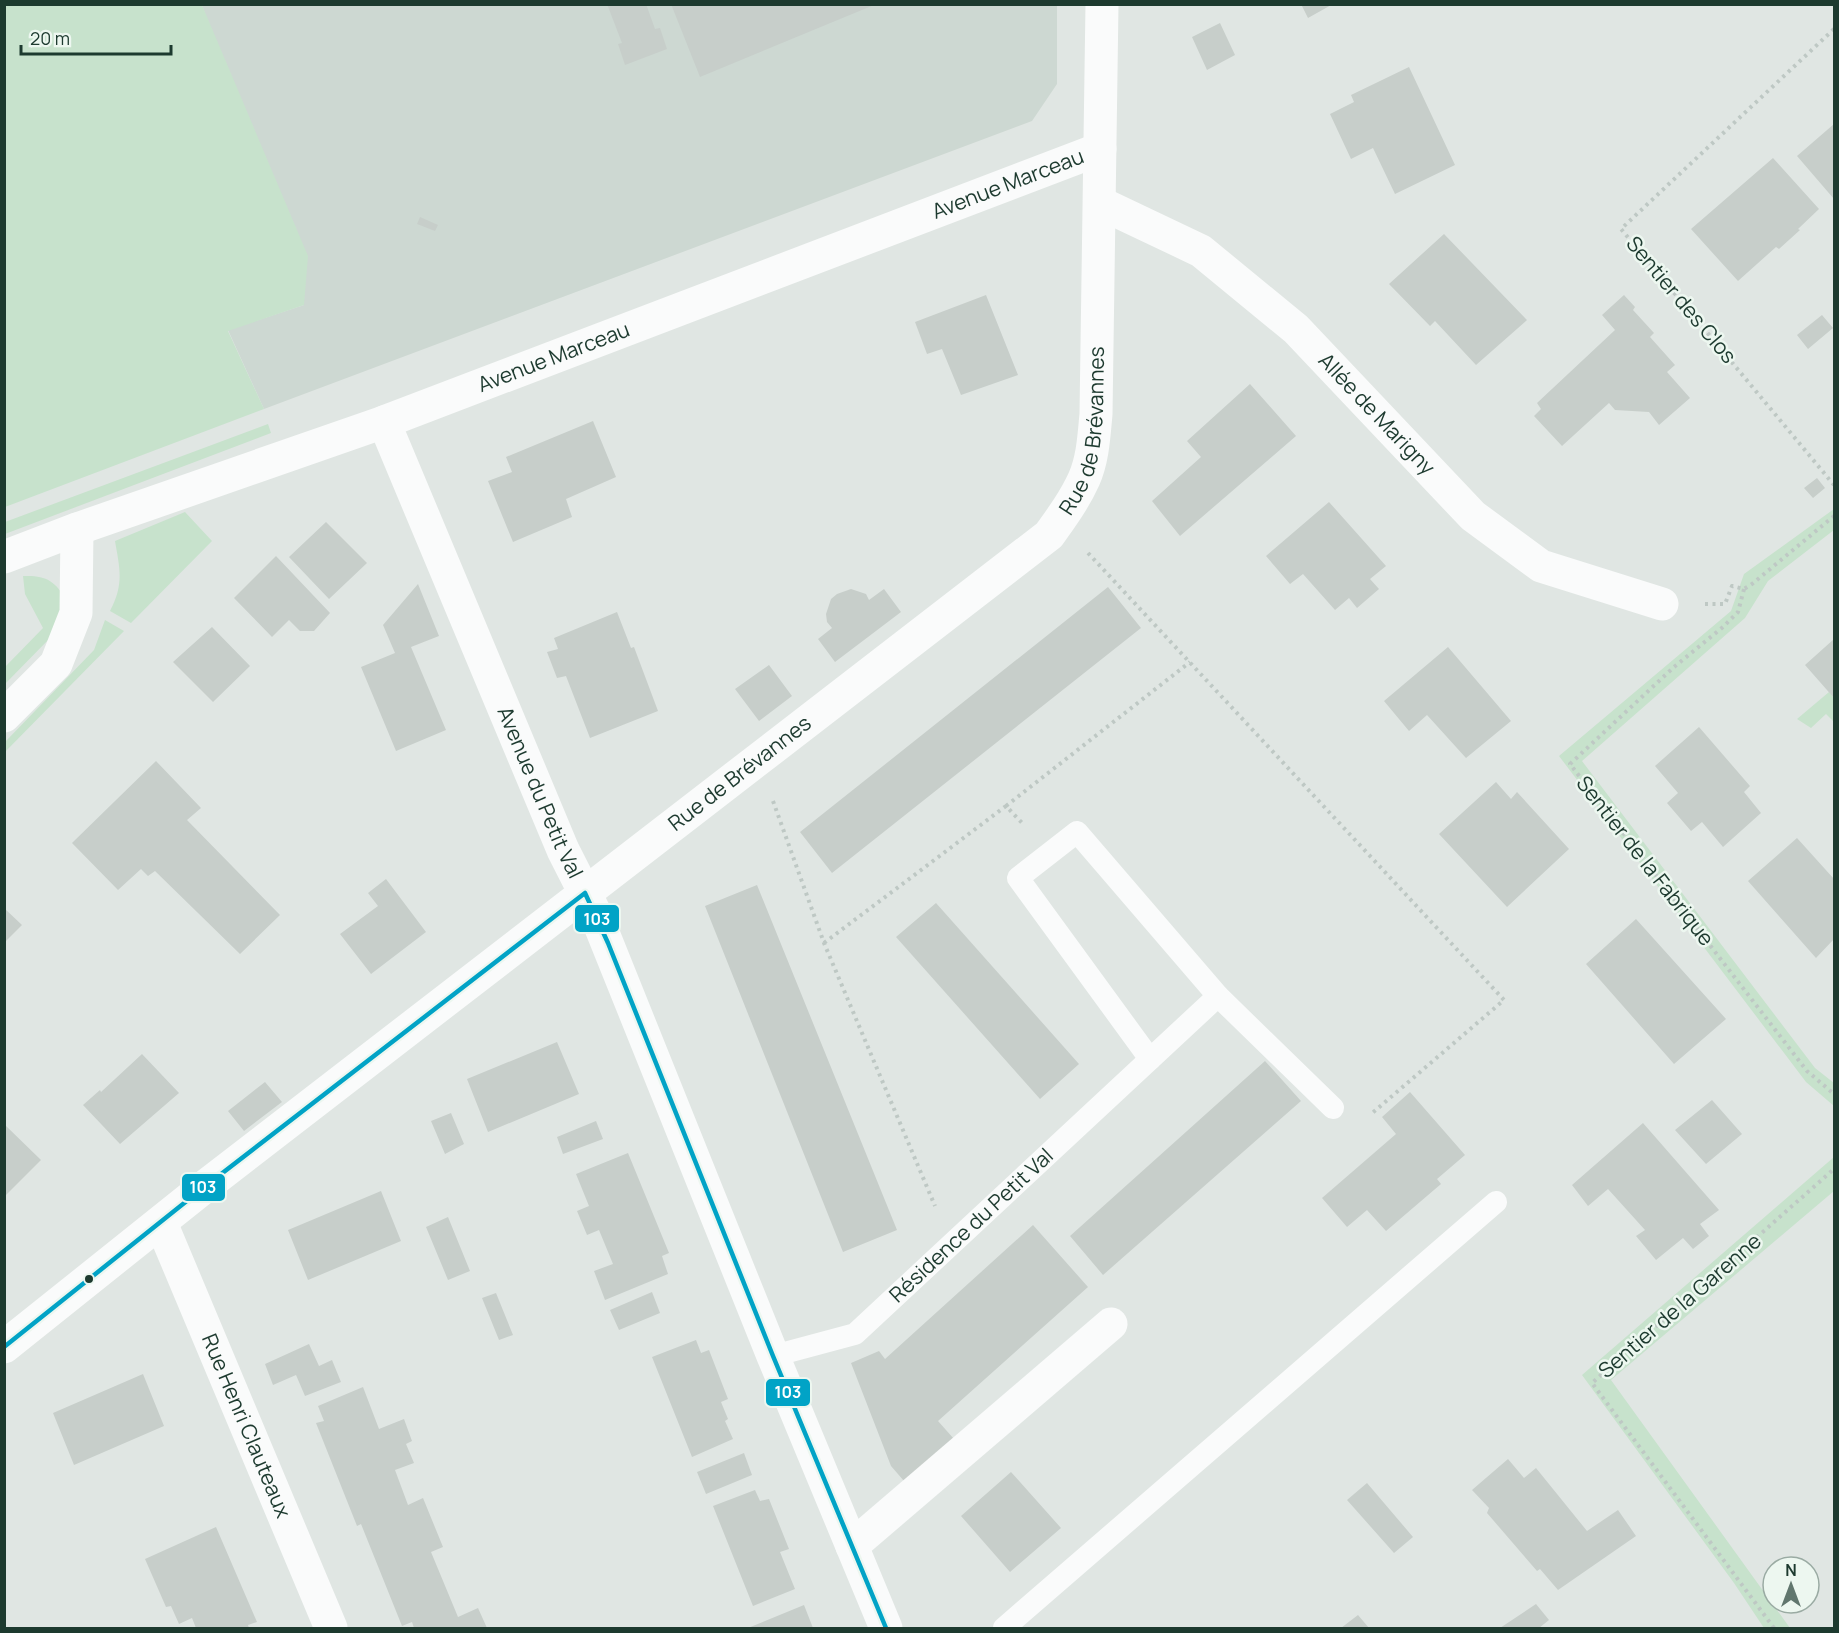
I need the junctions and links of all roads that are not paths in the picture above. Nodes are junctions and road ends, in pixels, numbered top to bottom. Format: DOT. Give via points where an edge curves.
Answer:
graph roads {
  1 [pos="1102,4"];
  2 [pos="1100,149"];
  3 [pos="1100,203"];
  4 [pos="384,422"];
  5 [pos="77,529"];
  6 [pos="4,557"];
  7 [pos="1662,604"];
  8 [pos="4,716"];
  9 [pos="585,892"];
  10 [pos="1218,996"];
  11 [pos="1150,1059"];
  12 [pos="1333,1108"];
  13 [pos="1496,1202"];
  14 [pos="161,1223"];
  15 [pos="1112,1324"];
  16 [pos="4,1347"];
  17 [pos="773,1356"];
  18 [pos="852,1546"];
  19 [pos="332,1629"];
  20 [pos="886,1629"];
  21 [pos="1004,1629"];
  1 -- 2 [label="street, Rue de Brévannes"];
  2 -- 3 [label="street, Rue de Brévannes"];
  2 -- 4 [label="street, Avenue Marceau"];
  3 -- 7 [label="street, Allée de Marigny" via="1201,251 1296,329 1473,516 1498,535 1542,566"];
  3 -- 9 [label="street, Rue de Brévannes" via="1093,446 1085,477 1049,535"];
  4 -- 5 [label="street, Avenue Marceau"];
  4 -- 9 [label="street, Avenue du Petit Val" via="563,850"];
  5 -- 6 [label="street, Avenue Marceau"];
  5 -- 8 [label="street" via="76,613 56,664"];
  9 -- 14 [label="street, Rue de Brévannes"];
  9 -- 17 [label="street, Avenue du Petit Val"];
  10 -- 11 [label="lane, Résidence du Petit Val"];
  10 -- 11 [label="lane" via="1077,832 1018,878"];
  10 -- 12 [label="lane"];
  11 -- 17 [label="lane, Résidence du Petit Val" via="855,1334"];
  13 -- 21 [label="lane"];
  14 -- 16 [label="street, Rue de Brévannes"];
  14 -- 19 [label="street, Rue Henri Clauteaux"];
  15 -- 18 [label="street"];
  17 -- 18 [label="street, Avenue du Petit Val"];
  18 -- 20 [label="street, Avenue du Petit Val"];
}
